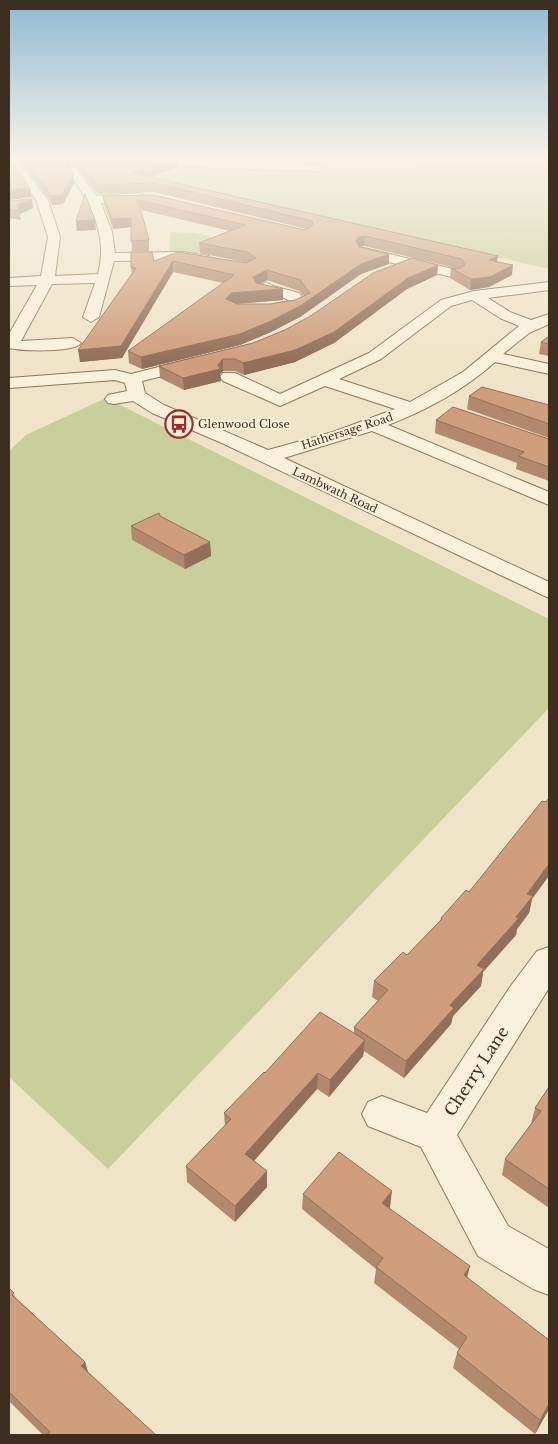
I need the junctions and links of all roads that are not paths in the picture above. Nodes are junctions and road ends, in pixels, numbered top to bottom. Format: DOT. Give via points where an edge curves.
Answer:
graph roads {
  1 [pos="50,226"];
  2 [pos="105,226"];
  3 [pos="364,252"];
  4 [pos="108,257"];
  5 [pos="222,263"];
  6 [pos="407,264"];
  7 [pos="384,272"];
  8 [pos="456,274"];
  9 [pos="102,278"];
  10 [pos="47,280"];
  11 [pos="9,282"];
  12 [pos="266,286"];
  13 [pos="549,286"];
  14 [pos="474,295"];
  15 [pos="299,301"];
  16 [pos="317,307"];
  17 [pos="255,309"];
  18 [pos="91,317"];
  19 [pos="549,319"];
  20 [pos="530,324"];
  21 [pos="73,343"];
  22 [pos="493,356"];
  23 [pos="212,358"];
  24 [pos="549,369"];
  25 [pos="229,377"];
  26 [pos="323,380"];
  27 [pos="9,383"];
  28 [pos="134,387"];
  29 [pos="114,399"];
  30 [pos="418,405"];
  31 [pos="452,412"];
  32 [pos="373,425"];
  33 [pos="265,457"];
  34 [pos="549,499"];
  35 [pos="549,591"];
  36 [pos="549,961"];
  37 [pos="382,1114"];
  38 [pos="435,1134"];
  39 [pos="549,1273"];
  1 -- 10 [label="street" via="54,237"];
  2 -- 4 [label="street"];
  3 -- 6 [label="street"];
  4 -- 5 [label="street" via="183,256"];
  4 -- 9 [label="street"];
  6 -- 7 [label="street"];
  6 -- 8 [label="street"];
  9 -- 10 [label="street"];
  9 -- 18 [label="street"];
  10 -- 11 [label="street"];
  10 -- 21 [label="street" via="11,344"];
  12 -- 15 [label="street" via="261,289"];
  13 -- 14 [label="street"];
  14 -- 20 [label="street" via="506,315"];
  14 -- 26 [label="street" via="446,304 375,356"];
  15 -- 16 [label="street"];
  15 -- 17 [label="street"];
  19 -- 20 [label="street, Hathersage Road"];
  20 -- 22 [label="street, Hathersage Road" via="518,331"];
  22 -- 24 [label="street"];
  22 -- 30 [label="street, Hathersage Road" via="457,384"];
  23 -- 28 [label="street"];
  25 -- 26 [label="street" via="280,401"];
  26 -- 30 [label="street"];
  27 -- 28 [label="street" via="115,375"];
  28 -- 29 [label="street"];
  28 -- 33 [label="street, Lambwath Road" via="158,409"];
  30 -- 31 [label="street"];
  30 -- 32 [label="street, Hathersage Road"];
  32 -- 33 [label="street, Hathersage Road"];
  32 -- 34 [label="street"];
  33 -- 35 [label="street, Lambwath Road"];
  36 -- 38 [label="street, Cherry Lane"];
  37 -- 38 [label="street"];
  38 -- 39 [label="street" via="493,1241"];
}
